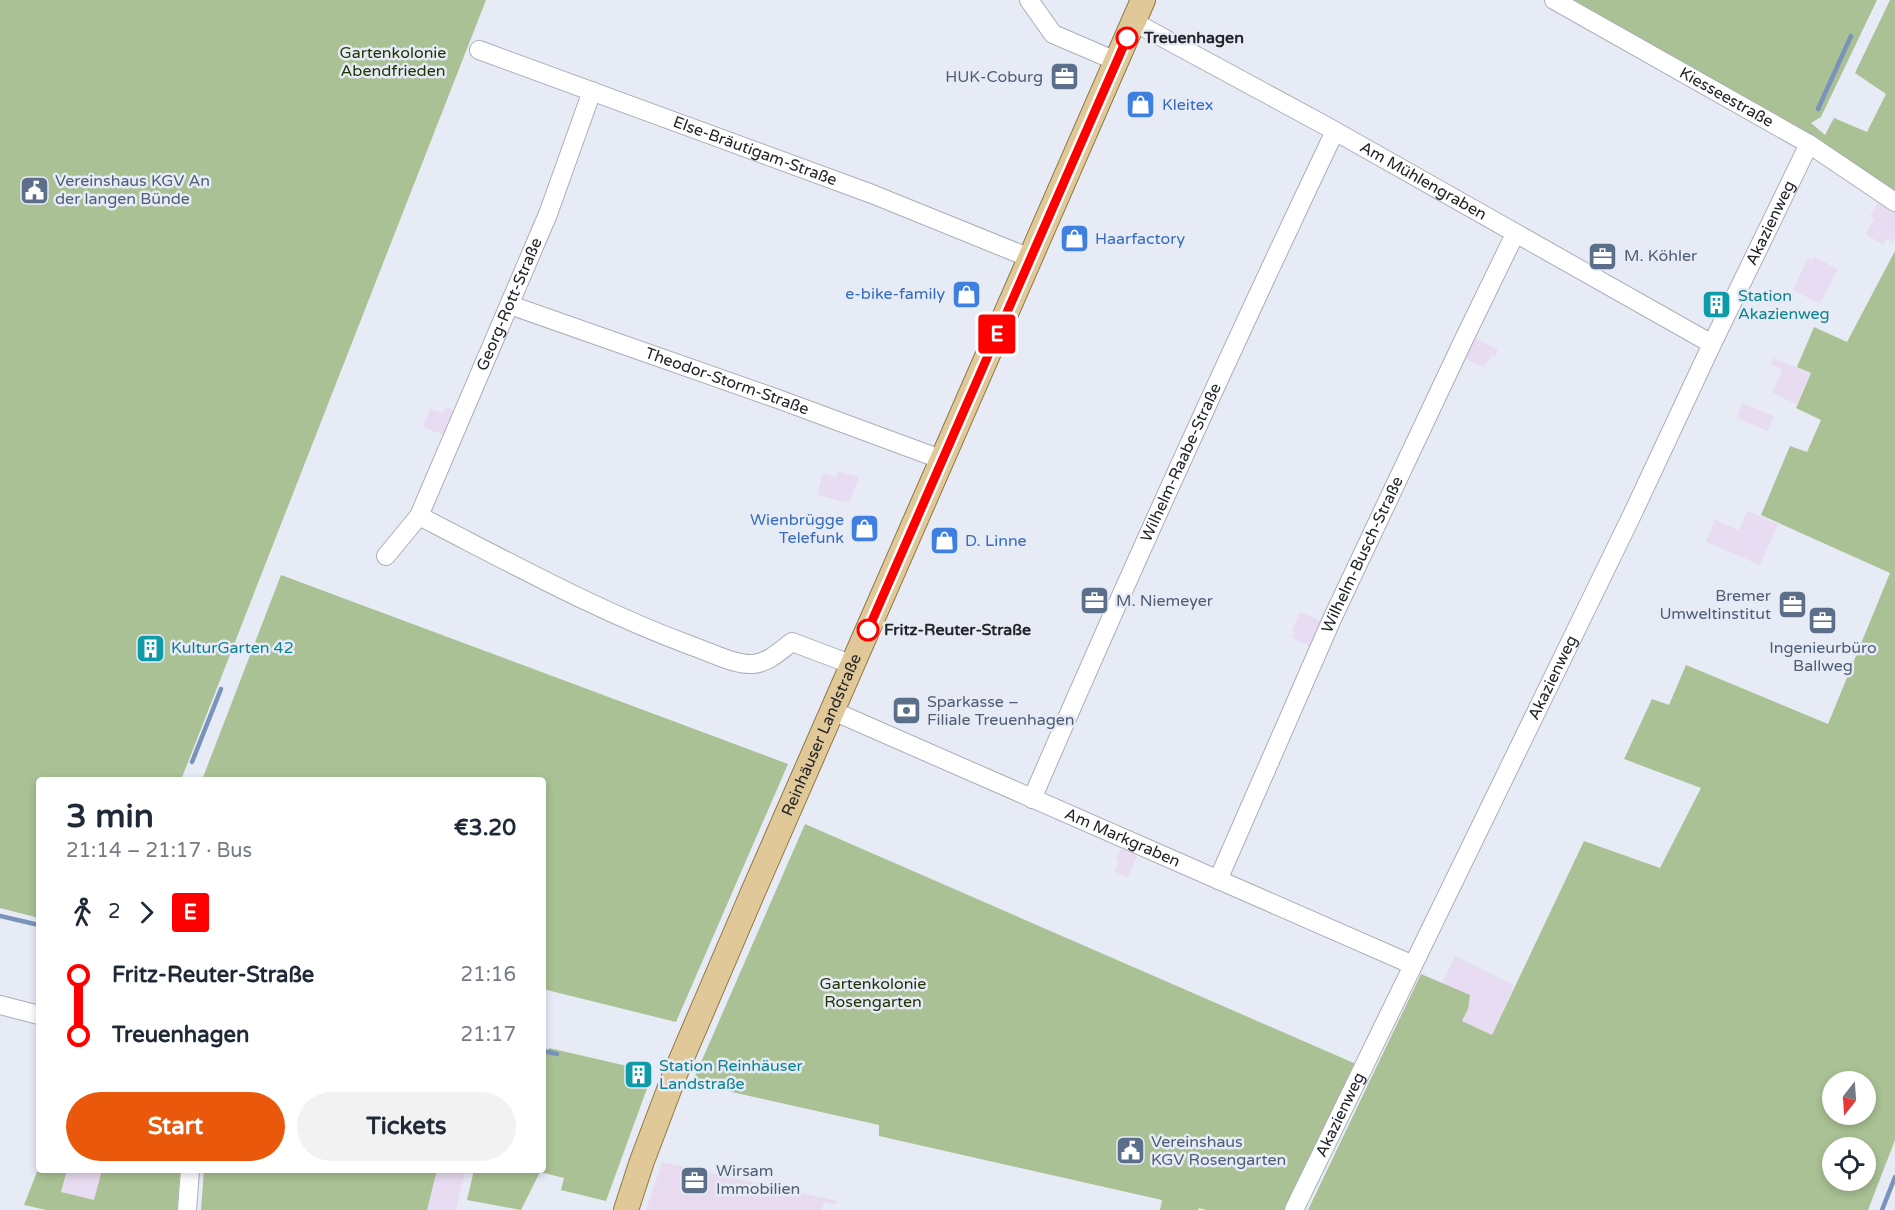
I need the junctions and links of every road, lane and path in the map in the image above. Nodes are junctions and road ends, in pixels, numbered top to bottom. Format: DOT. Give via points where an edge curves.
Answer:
graph roads {
  1 [pos="1029,0"];
  2 [pos="1554,0"];
  3 [pos="1139,11"];
  4 [pos="479,50"];
  5 [pos="1116,61"];
  6 [pos="592,91"];
  7 [pos="1335,131"];
  8 [pos="1809,144"];
  9 [pos="1895,202"];
  10 [pos="1515,234"];
  11 [pos="1030,258"];
  12 [pos="510,305"];
  13 [pos="1712,344"];
  14 [pos="943,460"];
  15 [pos="419,516"];
  16 [pos="386,556"];
  17 [pos="853,665"];
  18 [pos="833,711"];
  19 [pos="1032,799"];
  20 [pos="1218,880"];
  21 [pos="1413,965"];
  22 [pos="0,1005"];
  23 [pos="36,1014"];
  24 [pos="190,1173"];
  25 [pos="187,1210"];
  26 [pos="626,1210"];
  27 [pos="1294,1210"];
  1 -- 5 [label="street" via="1053,34"];
  2 -- 8 [label="street, Kiesseestraße"];
  3 -- 5 [label="main road, Reinhäuser Landstraße"];
  3 -- 7 [label="street, Am Mühlengraben"];
  4 -- 6 [label="street, Else-Bräutigam-Straße"];
  5 -- 11 [label="main road, Reinhäuser Landstraße"];
  6 -- 11 [label="street, Else-Bräutigam-Straße" via="882,198"];
  6 -- 12 [label="street, Georg-Rott-Straße" via="556,194"];
  7 -- 10 [label="street, Am Mühlengraben"];
  7 -- 19 [label="street, Wilhelm-Raabe-Straße" via="1228,356"];
  8 -- 9 [label="street, Kiesseestraße"];
  8 -- 13 [label="street, Akazienweg"];
  10 -- 13 [label="street, Am Mühlengraben"];
  10 -- 20 [label="street, Wilhelm-Busch-Straße" via="1332,619"];
  11 -- 14 [label="main road, Reinhäuser Landstraße"];
  12 -- 14 [label="street, Theodor-Storm-Straße"];
  12 -- 15 [label="street, Georg-Rott-Straße"];
  13 -- 21 [label="street, Akazienweg"];
  14 -- 17 [label="main road, Reinhäuser Landstraße"];
  15 -- 16 [label="street"];
  15 -- 17 [label="street" via="603,610 728,659 757,663 792,642"];
  17 -- 18 [label="main road, Reinhäuser Landstraße"];
  18 -- 19 [label="street, Am Markgraben"];
  18 -- 26 [label="main road, Reinhäuser Landstraße" via="675,1074"];
  19 -- 20 [label="street, Am Markgraben"];
  20 -- 21 [label="street, Am Markgraben"];
  21 -- 27 [label="street, Akazienweg"];
  22 -- 23 [label="street"];
  24 -- 25 [label="street"];
}
